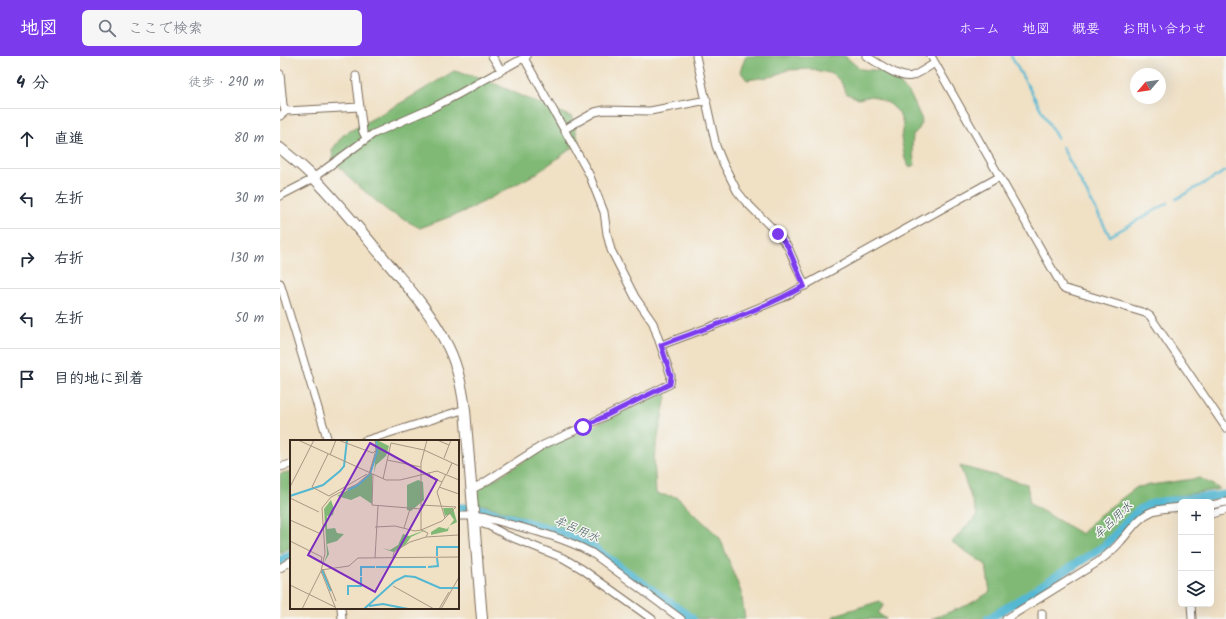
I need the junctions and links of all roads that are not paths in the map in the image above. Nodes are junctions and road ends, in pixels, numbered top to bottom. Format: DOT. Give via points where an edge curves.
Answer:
graph roads {
  1 [pos="492,56"];
  2 [pos="696,56"];
  3 [pos="866,56"];
  4 [pos="931,56"];
  5 [pos="526,57"];
  6 [pos="935,63"];
  7 [pos="501,70"];
  8 [pos="280,74"];
  9 [pos="356,76"];
  10 [pos="706,100"];
  11 [pos="360,108"];
  12 [pos="283,114"];
  13 [pos="564,129"];
  14 [pos="366,138"];
  15 [pos="280,148"];
  16 [pos="314,177"];
  17 [pos="999,177"];
  18 [pos="280,196"];
  19 [pos="280,283"];
  20 [pos="804,286"];
  21 [pos="661,345"];
  22 [pos="465,410"];
  23 [pos="1226,428"];
  24 [pos="328,440"];
  25 [pos="367,440"];
  26 [pos="290,464"];
  27 [pos="280,467"];
  28 [pos="472,489"];
  29 [pos="1226,502"];
  30 [pos="1214,504"];
  31 [pos="1178,507"];
  32 [pos="1226,510"];
  33 [pos="1214,513"];
  34 [pos="459,516"];
  35 [pos="473,517"];
  36 [pos="290,562"];
  37 [pos="280,568"];
  38 [pos="290,568"];
  39 [pos="1191,607"];
  40 [pos="341,609"];
  41 [pos="342,619"];
  42 [pos="482,619"];
  43 [pos="652,619"];
  44 [pos="681,619"];
  45 [pos="1006,619"];
  46 [pos="1192,619"];
  1 -- 7 [label="street"];
  2 -- 10 [label="street"];
  3 -- 6 [label="street" via="907,77"];
  4 -- 6 [label="street"];
  5 -- 7 [label="street"];
  5 -- 13 [label="street"];
  6 -- 17 [label="street"];
  7 -- 14 [label="street" via="430,109"];
  8 -- 12 [label="street"];
  9 -- 11 [label="street"];
  10 -- 13 [label="street" via="650,111 599,111"];
  10 -- 20 [label="street" via="716,146 737,191 788,247"];
  11 -- 12 [label="street"];
  11 -- 14 [label="street"];
  13 -- 21 [label="street" via="589,174 600,201 606,234 612,250 636,297 653,323"];
  14 -- 16 [label="street"];
  15 -- 16 [label="street"];
  16 -- 18 [label="street"];
  16 -- 22 [label="street" via="430,316 446,341 454,360"];
  17 -- 20 [label="street"];
  17 -- 23 [label="street" via="1063,288 1150,316"];
  19 -- 24 [label="street"];
  20 -- 21 [label="street" via="734,318"];
  21 -- 28 [label="street" via="671,376 670,384 543,445"];
  22 -- 25 [label="street"];
  22 -- 28 [label="street"];
  26 -- 27 [label="street"];
  28 -- 35 [label="street"];
  29 -- 30 [label="street"];
  31 -- 45 [label="street" via="1145,515 1136,522 1121,542 1098,562"];
  32 -- 33 [label="street"];
  34 -- 35 [label="street"];
  35 -- 42 [label="street"];
  35 -- 43 [label="street" via="506,535 582,569"];
  35 -- 44 [label="street" via="486,518 577,545 592,553"];
  36 -- 37 [label="street"];
  37 -- 38 [label="street"];
  39 -- 46 [label="street"];
  40 -- 41 [label="street"];
}
